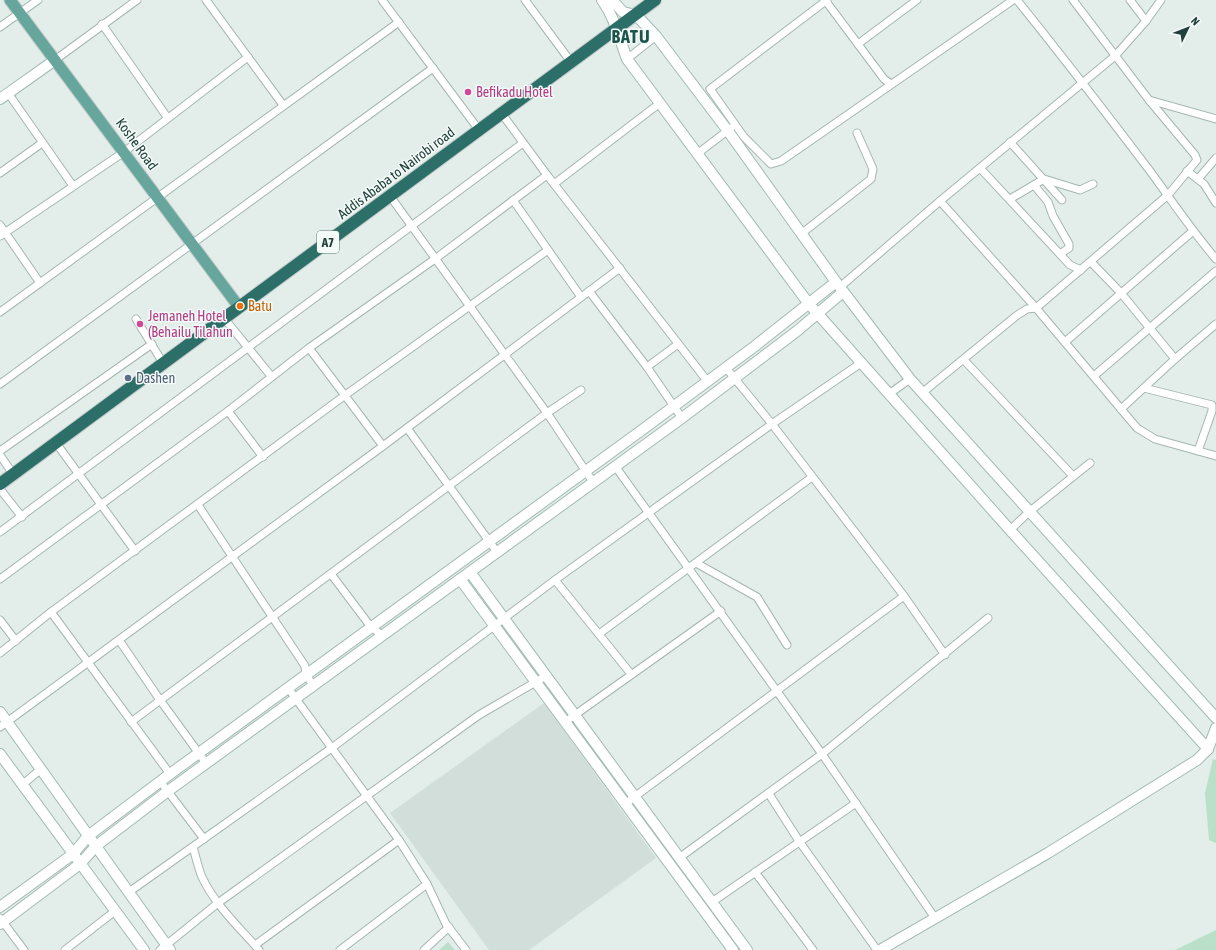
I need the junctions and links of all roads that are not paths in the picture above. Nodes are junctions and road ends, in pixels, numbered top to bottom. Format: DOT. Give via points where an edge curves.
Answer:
graph roads {
  1 [pos="10,0"];
  2 [pos="38,0"];
  3 [pos="137,0"];
  4 [pos="206,0"];
  5 [pos="382,0"];
  6 [pos="525,0"];
  7 [pos="602,0"];
  8 [pos="612,0"];
  9 [pos="655,0"];
  10 [pos="826,0"];
  11 [pos="917,0"];
  12 [pos="1013,0"];
  13 [pos="1017,0"];
  14 [pos="1073,0"];
  15 [pos="1130,0"];
  16 [pos="1161,0"];
  17 [pos="1003,3"];
  18 [pos="19,13"];
  19 [pos="636,15"];
  20 [pos="1146,21"];
  21 [pos="398,22"];
  22 [pos="102,24"];
  23 [pos="0,27"];
  24 [pos="616,30"];
  25 [pos="656,36"];
  26 [pos="858,44"];
  27 [pos="1115,56"];
  28 [pos="248,57"];
  29 [pos="627,59"];
  30 [pos="55,60"];
  31 [pos="571,62"];
  32 [pos="433,68"];
  33 [pos="1083,83"];
  34 [pos="891,84"];
  35 [pos="4,96"];
  36 [pos="1148,100"];
  37 [pos="660,103"];
  38 [pos="283,105"];
  39 [pos="1168,106"];
  40 [pos="502,114"];
  41 [pos="167,118"];
  42 [pos="1165,119"];
  43 [pos="1216,119"];
  44 [pos="731,128"];
  45 [pos="479,130"];
  46 [pos="857,133"];
  47 [pos="1010,142"];
  48 [pos="42,143"];
  49 [pos="523,143"];
  50 [pos="124,152"];
  51 [pos="697,154"];
  52 [pos="1216,158"];
  53 [pos="980,168"];
  54 [pos="1187,171"];
  55 [pos="0,173"];
  56 [pos="547,175"];
  57 [pos="1044,179"];
  58 [pos="1198,179"];
  59 [pos="554,184"];
  60 [pos="1093,184"];
  61 [pos="1034,185"];
  62 [pos="73,186"];
  63 [pos="1168,195"];
  64 [pos="390,196"];
  65 [pos="156,197"];
  66 [pos="1010,198"];
  67 [pos="514,200"];
  68 [pos="1062,200"];
  69 [pos="940,201"];
  70 [pos="1216,203"];
  71 [pos="0,225"];
  72 [pos="412,226"];
  73 [pos="1192,231"];
  74 [pos="801,234"];
  75 [pos="3,235"];
  76 [pos="192,245"];
  77 [pos="548,250"];
  78 [pos="1060,254"];
  79 [pos="435,259"];
  80 [pos="1216,259"];
  81 [pos="1091,262"];
  82 [pos="620,268"];
  83 [pos="1081,270"];
  84 [pos="1216,271"];
  85 [pos="40,283"];
  86 [pos="839,287"];
  87 [pos="589,291"];
  88 [pos="1121,292"];
  89 [pos="581,297"];
  90 [pos="809,304"];
  91 [pos="470,306"];
  92 [pos="239,307"];
  93 [pos="1036,308"];
  94 [pos="0,312"];
  95 [pos="817,314"];
  96 [pos="224,318"];
  97 [pos="136,319"];
  98 [pos="789,320"];
  99 [pos="1216,324"];
  100 [pos="1150,327"];
  101 [pos="797,331"];
  102 [pos="1065,342"];
  103 [pos="152,344"];
  104 [pos="678,344"];
  105 [pos="755,346"];
  106 [pos="247,348"];
  107 [pos="309,348"];
  108 [pos="505,355"];
  109 [pos="763,357"];
  110 [pos="1175,359"];
  111 [pos="964,360"];
  112 [pos="163,363"];
  113 [pos="861,363"];
  114 [pos="647,367"];
  115 [pos="726,368"];
  116 [pos="271,376"];
  117 [pos="1094,376"];
  118 [pos="734,379"];
  119 [pos="910,379"];
  120 [pos="708,382"];
  121 [pos="0,384"];
  122 [pos="1144,388"];
  123 [pos="581,390"];
  124 [pos="922,393"];
  125 [pos="889,394"];
  126 [pos="344,396"];
  127 [pos="674,406"];
  128 [pos="1122,409"];
  129 [pos="228,411"];
  130 [pos="546,413"];
  131 [pos="682,418"];
  132 [pos="772,424"];
  133 [pos="407,428"];
  134 [pos="642,430"];
  135 [pos="650,441"];
  136 [pos="56,443"];
  137 [pos="383,446"];
  138 [pos="0,451"];
  139 [pos="1198,451"];
  140 [pos="0,456"];
  141 [pos="1216,456"];
  142 [pos="263,457"];
  143 [pos="598,463"];
  144 [pos="1090,463"];
  145 [pos="615,466"];
  146 [pos="585,472"];
  147 [pos="605,473"];
  148 [pos="13,474"];
  149 [pos="79,474"];
  150 [pos="1073,476"];
  151 [pos="812,477"];
  152 [pos="593,482"];
  153 [pos="0,484"];
  154 [pos="449,486"];
  155 [pos="0,488"];
  156 [pos="540,504"];
  157 [pos="101,505"];
  158 [pos="198,505"];
  159 [pos="1029,512"];
  160 [pos="649,514"];
  161 [pos="548,515"];
  162 [pos="22,517"];
  163 [pos="1010,530"];
  164 [pos="0,532"];
  165 [pos="489,540"];
  166 [pos="135,551"];
  167 [pos="497,552"];
  168 [pos="233,556"];
  169 [pos="696,563"];
  170 [pos="688,568"];
  171 [pos="470,572"];
  172 [pos="331,574"];
  173 [pos="0,579"];
  174 [pos="460,579"];
  175 [pos="555,580"];
  176 [pos="419,592"];
  177 [pos="904,596"];
  178 [pos="427,602"];
  179 [pos="51,612"];
  180 [pos="721,612"];
  181 [pos="273,616"];
  182 [pos="988,618"];
  183 [pos="504,619"];
  184 [pos="0,620"];
  185 [pos="494,626"];
  186 [pos="371,627"];
  187 [pos="599,634"];
  188 [pos="382,635"];
  189 [pos="119,640"];
  190 [pos="16,641"];
  191 [pos="787,645"];
  192 [pos="339,651"];
  193 [pos="0,653"];
  194 [pos="529,653"];
  195 [pos="945,655"];
  196 [pos="519,660"];
  197 [pos="89,662"];
  198 [pos="346,662"];
  199 [pos="308,670"];
  200 [pos="631,674"];
  201 [pos="546,676"];
  202 [pos="535,681"];
  203 [pos="317,682"];
  204 [pos="288,688"];
  205 [pos="777,691"];
  206 [pos="295,698"];
  207 [pos="160,700"];
  208 [pos="0,712"];
  209 [pos="575,716"];
  210 [pos="1216,718"];
  211 [pos="242,721"];
  212 [pos="131,722"];
  213 [pos="565,722"];
  214 [pos="3,724"];
  215 [pos="1216,728"];
  216 [pos="250,732"];
  217 [pos="333,747"];
  218 [pos="1208,749"];
  219 [pos="199,753"];
  220 [pos="0,754"];
  221 [pos="822,754"];
  222 [pos="206,763"];
  223 [pos="41,769"];
  224 [pos="170,774"];
  225 [pos="160,781"];
  226 [pos="22,785"];
  227 [pos="168,791"];
  228 [pos="769,794"];
  229 [pos="367,796"];
  230 [pos="635,797"];
  231 [pos="133,802"];
  232 [pos="856,802"];
  233 [pos="626,804"];
  234 [pos="140,812"];
  235 [pos="88,836"];
  236 [pos="204,839"];
  237 [pos="399,840"];
  238 [pos="799,841"];
  239 [pos="96,846"];
  240 [pos="193,847"];
  241 [pos="73,854"];
  242 [pos="679,858"];
  243 [pos="80,864"];
  244 [pos="755,872"];
  245 [pos="427,884"];
  246 [pos="129,892"];
  247 [pos="712,902"];
  248 [pos="218,904"];
  249 [pos="0,907"];
  250 [pos="115,911"];
  251 [pos="935,918"];
  252 [pos="1,921"];
  253 [pos="449,927"];
  254 [pos="257,947"];
  255 [pos="166,948"];
  256 [pos="24,950"];
  257 [pos="65,950"];
  258 [pos="144,950"];
  259 [pos="340,950"];
  260 [pos="424,950"];
  261 [pos="466,950"];
  262 [pos="732,950"];
  263 [pos="747,950"];
  264 [pos="813,950"];
  265 [pos="878,950"];
  1 -- 18 [label="main road, Koshe Road"];
  2 -- 18 [label="street"];
  3 -- 22 [label="street"];
  4 -- 28 [label="street"];
  5 -- 21 [label="street"];
  6 -- 31 [label="street"];
  7 -- 24 [label="street" via="613,18"];
  8 -- 19 [label="street" via="623,12"];
  9 -- 19 [label="highway, Addis Ababa to Nairobi road / A7"];
  10 -- 26 [label="street"];
  10 -- 44 [label="street" via="710,89"];
  11 -- 26 [label="street"];
  12 -- 17 [label="street"];
  13 -- 33 [label="street"];
  14 -- 27 [label="street"];
  15 -- 20 [label="street"];
  16 -- 20 [label="street"];
  17 -- 34 [label="street"];
  18 -- 23 [label="street"];
  18 -- 30 [label="main road, Koshe Road"];
  19 -- 24 [label="highway, Addis Ababa to Nairobi road / A7"];
  19 -- 25 [label="street"];
  20 -- 27 [label="street"];
  21 -- 32 [label="street"];
  21 -- 38 [label="street"];
  22 -- 30 [label="street"];
  22 -- 41 [label="street"];
  24 -- 29 [label="street"];
  24 -- 31 [label="highway, Addis Ababa to Nairobi road / A7"];
  25 -- 29 [label="street"];
  25 -- 44 [label="street"];
  26 -- 34 [label="street" via="884,79"];
  27 -- 33 [label="street"];
  27 -- 36 [label="street"];
  28 -- 38 [label="street"];
  28 -- 41 [label="street"];
  29 -- 37 [label="street"];
  30 -- 35 [label="street"];
  30 -- 50 [label="main road, Koshe Road"];
  31 -- 40 [label="highway, Addis Ababa to Nairobi road / A7"];
  32 -- 45 [label="street"];
  32 -- 76 [label="street"];
  33 -- 47 [label="street"];
  33 -- 63 [label="street"];
  34 -- 44 [label="street" via="833,126 781,161 774,163 769,162"];
  35 -- 48 [label="street"];
  36 -- 39 [label="street"];
  36 -- 42 [label="street"];
  37 -- 51 [label="street"];
  37 -- 59 [label="street"];
  38 -- 65 [label="street"];
  39 -- 42 [label="street"];
  39 -- 43 [label="street"];
  40 -- 45 [label="highway, Addis Ababa to Nairobi road / A7"];
  40 -- 49 [label="street"];
  41 -- 50 [label="street"];
  42 -- 54 [label="street" via="1196,157 1197,160"];
  44 -- 51 [label="street"];
  44 -- 74 [label="street"];
  45 -- 64 [label="highway, Addis Ababa to Nairobi road / A7"];
  46 -- 74 [label="street" via="873,169 872,179"];
  47 -- 53 [label="street"];
  47 -- 57 [label="street"];
  48 -- 55 [label="street"];
  48 -- 62 [label="street"];
  49 -- 56 [label="street"];
  49 -- 72 [label="street"];
  50 -- 62 [label="street"];
  50 -- 65 [label="main road, Koshe Road"];
  51 -- 90 [label="street"];
  52 -- 58 [label="street"];
  53 -- 66 [label="street"];
  53 -- 69 [label="street"];
  54 -- 58 [label="street"];
  54 -- 63 [label="street"];
  56 -- 59 [label="street"];
  56 -- 67 [label="street"];
  57 -- 60 [label="street" via="1080,190"];
  57 -- 61 [label="street"];
  57 -- 68 [label="street"];
  58 -- 70 [label="street"];
  59 -- 82 [label="street"];
  61 -- 66 [label="street"];
  61 -- 78 [label="street" via="1048,202 1069,244 1069,248"];
  62 -- 75 [label="street"];
  63 -- 73 [label="street"];
  63 -- 81 [label="street"];
  64 -- 72 [label="street"];
  64 -- 92 [label="highway, Addis Ababa to Nairobi road / A7"];
  65 -- 76 [label="main road, Koshe Road"];
  65 -- 85 [label="street"];
  66 -- 78 [label="street"];
  67 -- 77 [label="street"];
  67 -- 79 [label="street"];
  69 -- 86 [label="street"];
  69 -- 93 [label="street"];
  71 -- 75 [label="street"];
  72 -- 79 [label="street"];
  72 -- 106 [label="street"];
  73 -- 80 [label="street"];
  73 -- 88 [label="street"];
  74 -- 86 [label="street"];
  75 -- 85 [label="street"];
  76 -- 92 [label="main road, Koshe Road"];
  76 -- 121 [label="street"];
  77 -- 89 [label="street"];
  77 -- 91 [label="street"];
  78 -- 83 [label="street" via="1073,267"];
  79 -- 91 [label="street"];
  79 -- 107 [label="street"];
  81 -- 83 [label="street"];
  81 -- 88 [label="street"];
  82 -- 87 [label="street"];
  82 -- 104 [label="street"];
  83 -- 93 [label="street"];
  84 -- 100 [label="street"];
  85 -- 94 [label="street"];
  86 -- 90 [label="street"];
  86 -- 95 [label="street"];
  86 -- 119 [label="street"];
  87 -- 89 [label="street"];
  87 -- 114 [label="street"];
  88 -- 100 [label="street"];
  88 -- 102 [label="street"];
  89 -- 108 [label="street"];
  90 -- 95 [label="street"];
  90 -- 98 [label="street"];
  91 -- 108 [label="street"];
  91 -- 126 [label="street"];
  92 -- 96 [label="highway, Addis Ababa to Nairobi road / A7"];
  93 -- 102 [label="street"];
  93 -- 111 [label="street" via="1022,312"];
  95 -- 101 [label="street"];
  95 -- 113 [label="street"];
  96 -- 106 [label="street"];
  96 -- 112 [label="highway, Addis Ababa to Nairobi road / A7"];
  97 -- 103 [label="street"];
  98 -- 101 [label="street"];
  98 -- 105 [label="street"];
  99 -- 110 [label="street"];
  100 -- 110 [label="street"];
  100 -- 117 [label="street"];
  101 -- 109 [label="street"];
  102 -- 117 [label="street"];
  103 -- 112 [label="street"];
  103 -- 138 [label="street"];
  104 -- 114 [label="street"];
  104 -- 120 [label="street"];
  105 -- 109 [label="street"];
  105 -- 115 [label="street"];
  106 -- 116 [label="street"];
  106 -- 149 [label="street"];
  107 -- 116 [label="street"];
  107 -- 126 [label="street"];
  108 -- 130 [label="street"];
  108 -- 133 [label="street"];
  109 -- 118 [label="street"];
  110 -- 122 [label="street"];
  111 -- 124 [label="street"];
  111 -- 150 [label="street"];
  112 -- 136 [label="highway, Addis Ababa to Nairobi road / A7"];
  113 -- 125 [label="street"];
  113 -- 132 [label="street"];
  114 -- 127 [label="street"];
  115 -- 118 [label="street"];
  115 -- 120 [label="street"];
  116 -- 129 [label="street"];
  117 -- 128 [label="street"];
  118 -- 131 [label="street"];
  118 -- 132 [label="street"];
  119 -- 124 [label="street"];
  119 -- 125 [label="street"];
  120 -- 127 [label="street"];
  122 -- 128 [label="street"];
  122 -- 139 [label="street" via="1212,406"];
  123 -- 130 [label="street"];
  124 -- 159 [label="street"];
  125 -- 163 [label="street"];
  126 -- 137 [label="street"];
  126 -- 142 [label="street"];
  127 -- 131 [label="street"];
  127 -- 134 [label="street"];
  128 -- 139 [label="street" via="1137,428 1150,436"];
  129 -- 142 [label="street"];
  129 -- 157 [label="street"];
  130 -- 146 [label="street"];
  130 -- 154 [label="street"];
  131 -- 135 [label="street"];
  132 -- 151 [label="street"];
  132 -- 160 [label="street"];
  133 -- 137 [label="street"];
  133 -- 154 [label="street"];
  134 -- 135 [label="street"];
  134 -- 143 [label="street"];
  135 -- 145 [label="street"];
  136 -- 148 [label="highway, Addis Ababa to Nairobi road / A7"];
  136 -- 149 [label="street"];
  137 -- 168 [label="street"];
  139 -- 141 [label="street"];
  140 -- 148 [label="street"];
  142 -- 158 [label="street"];
  143 -- 146 [label="street"];
  143 -- 147 [label="street"];
  144 -- 150 [label="street"];
  145 -- 147 [label="street"];
  145 -- 160 [label="street"];
  146 -- 152 [label="street"];
  146 -- 156 [label="street"];
  147 -- 152 [label="street"];
  148 -- 153 [label="highway, Addis Ababa to Nairobi road / A7"];
  149 -- 157 [label="street"];
  149 -- 162 [label="street"];
  150 -- 159 [label="street"];
  151 -- 169 [label="street"];
  151 -- 177 [label="street"];
  152 -- 161 [label="street"];
  154 -- 165 [label="street"];
  154 -- 172 [label="street"];
  155 -- 162 [label="street"];
  156 -- 161 [label="street"];
  156 -- 165 [label="street"];
  157 -- 166 [label="street"];
  157 -- 173 [label="street"];
  158 -- 166 [label="street"];
  158 -- 168 [label="street"];
  159 -- 163 [label="street"];
  159 -- 210 [label="street"];
  160 -- 170 [label="street"];
  160 -- 175 [label="street"];
  161 -- 167 [label="street"];
  162 -- 164 [label="street"];
  163 -- 218 [label="street"];
  165 -- 167 [label="street"];
  165 -- 176 [label="street"];
  166 -- 179 [label="street"];
  167 -- 171 [label="street"];
  168 -- 181 [label="street"];
  168 -- 189 [label="street"];
  169 -- 170 [label="street"];
  169 -- 191 [label="street" via="757,597"];
  170 -- 180 [label="street"];
  170 -- 187 [label="street"];
  171 -- 174 [label="street"];
  171 -- 183 [label="street"];
  172 -- 181 [label="street"];
  172 -- 186 [label="street"];
  174 -- 178 [label="street"];
  174 -- 185 [label="street"];
  175 -- 183 [label="street"];
  175 -- 187 [label="street"];
  176 -- 178 [label="street"];
  176 -- 186 [label="street"];
  177 -- 195 [label="street"];
  177 -- 205 [label="street"];
  178 -- 188 [label="street"];
  179 -- 190 [label="street"];
  179 -- 197 [label="street"];
  180 -- 200 [label="street"];
  180 -- 205 [label="street"];
  181 -- 199 [label="street"];
  181 -- 207 [label="street"];
  182 -- 195 [label="street"];
  183 -- 185 [label="street"];
  183 -- 194 [label="street"];
  184 -- 190 [label="street"];
  185 -- 196 [label="street"];
  185 -- 217 [label="street"];
  186 -- 188 [label="street"];
  186 -- 192 [label="street"];
  187 -- 200 [label="street"];
  188 -- 198 [label="street"];
  189 -- 197 [label="street"];
  189 -- 207 [label="street"];
  190 -- 193 [label="street"];
  192 -- 198 [label="street"];
  192 -- 199 [label="street"];
  194 -- 196 [label="street"];
  194 -- 201 [label="street"];
  195 -- 221 [label="street"];
  196 -- 202 [label="street"];
  197 -- 212 [label="street"];
  197 -- 214 [label="street"];
  198 -- 203 [label="street"];
  199 -- 203 [label="street"];
  199 -- 203 [label="street"];
  199 -- 204 [label="street"];
  200 -- 209 [label="street"];
  201 -- 202 [label="street"];
  201 -- 209 [label="street"];
  202 -- 213 [label="street"];
  202 -- 229 [label="street" via="462,726"];
  203 -- 206 [label="street"];
  204 -- 206 [label="street"];
  204 -- 211 [label="street"];
  205 -- 221 [label="street"];
  205 -- 230 [label="street"];
  206 -- 216 [label="street"];
  206 -- 217 [label="street"];
  207 -- 212 [label="street"];
  207 -- 219 [label="street"];
  208 -- 214 [label="street"];
  209 -- 213 [label="street"];
  209 -- 230 [label="street"];
  211 -- 216 [label="street"];
  211 -- 219 [label="street"];
  212 -- 224 [label="street"];
  213 -- 233 [label="street"];
  214 -- 223 [label="street"];
  215 -- 218 [label="street"];
  216 -- 222 [label="street"];
  217 -- 229 [label="street"];
  217 -- 236 [label="street"];
  218 -- 251 [label="street" via="1197,760 1048,853"];
  219 -- 222 [label="street"];
  219 -- 224 [label="street"];
  220 -- 226 [label="street"];
  221 -- 228 [label="street"];
  221 -- 232 [label="street"];
  222 -- 227 [label="street"];
  223 -- 226 [label="street"];
  223 -- 235 [label="street"];
  224 -- 225 [label="street"];
  225 -- 227 [label="street"];
  225 -- 231 [label="street"];
  226 -- 241 [label="street"];
  227 -- 234 [label="street"];
  227 -- 236 [label="street"];
  228 -- 238 [label="street"];
  228 -- 242 [label="street"];
  229 -- 237 [label="street"];
  229 -- 248 [label="street"];
  230 -- 233 [label="street"];
  230 -- 242 [label="street"];
  231 -- 234 [label="street"];
  231 -- 235 [label="street"];
  232 -- 238 [label="street"];
  232 -- 251 [label="street"];
  233 -- 262 [label="street"];
  234 -- 239 [label="street"];
  235 -- 239 [label="street"];
  235 -- 241 [label="street"];
  236 -- 240 [label="street"];
  237 -- 245 [label="street"];
  237 -- 254 [label="street"];
  238 -- 244 [label="street"];
  238 -- 265 [label="street"];
  239 -- 243 [label="street"];
  239 -- 246 [label="street"];
  240 -- 246 [label="street"];
  240 -- 248 [label="street" via="202,876"];
  241 -- 243 [label="street"];
  241 -- 249 [label="street"];
  242 -- 247 [label="street"];
  243 -- 250 [label="street"];
  243 -- 252 [label="street"];
  244 -- 247 [label="street"];
  244 -- 264 [label="street"];
  245 -- 253 [label="street"];
  245 -- 259 [label="street"];
  246 -- 255 [label="street"];
  247 -- 263 [label="street"];
  248 -- 254 [label="street"];
  248 -- 255 [label="street"];
  250 -- 257 [label="street"];
  250 -- 258 [label="street"];
  251 -- 265 [label="street"];
  252 -- 256 [label="street"];
  253 -- 260 [label="street"];
  253 -- 261 [label="street"];
}
